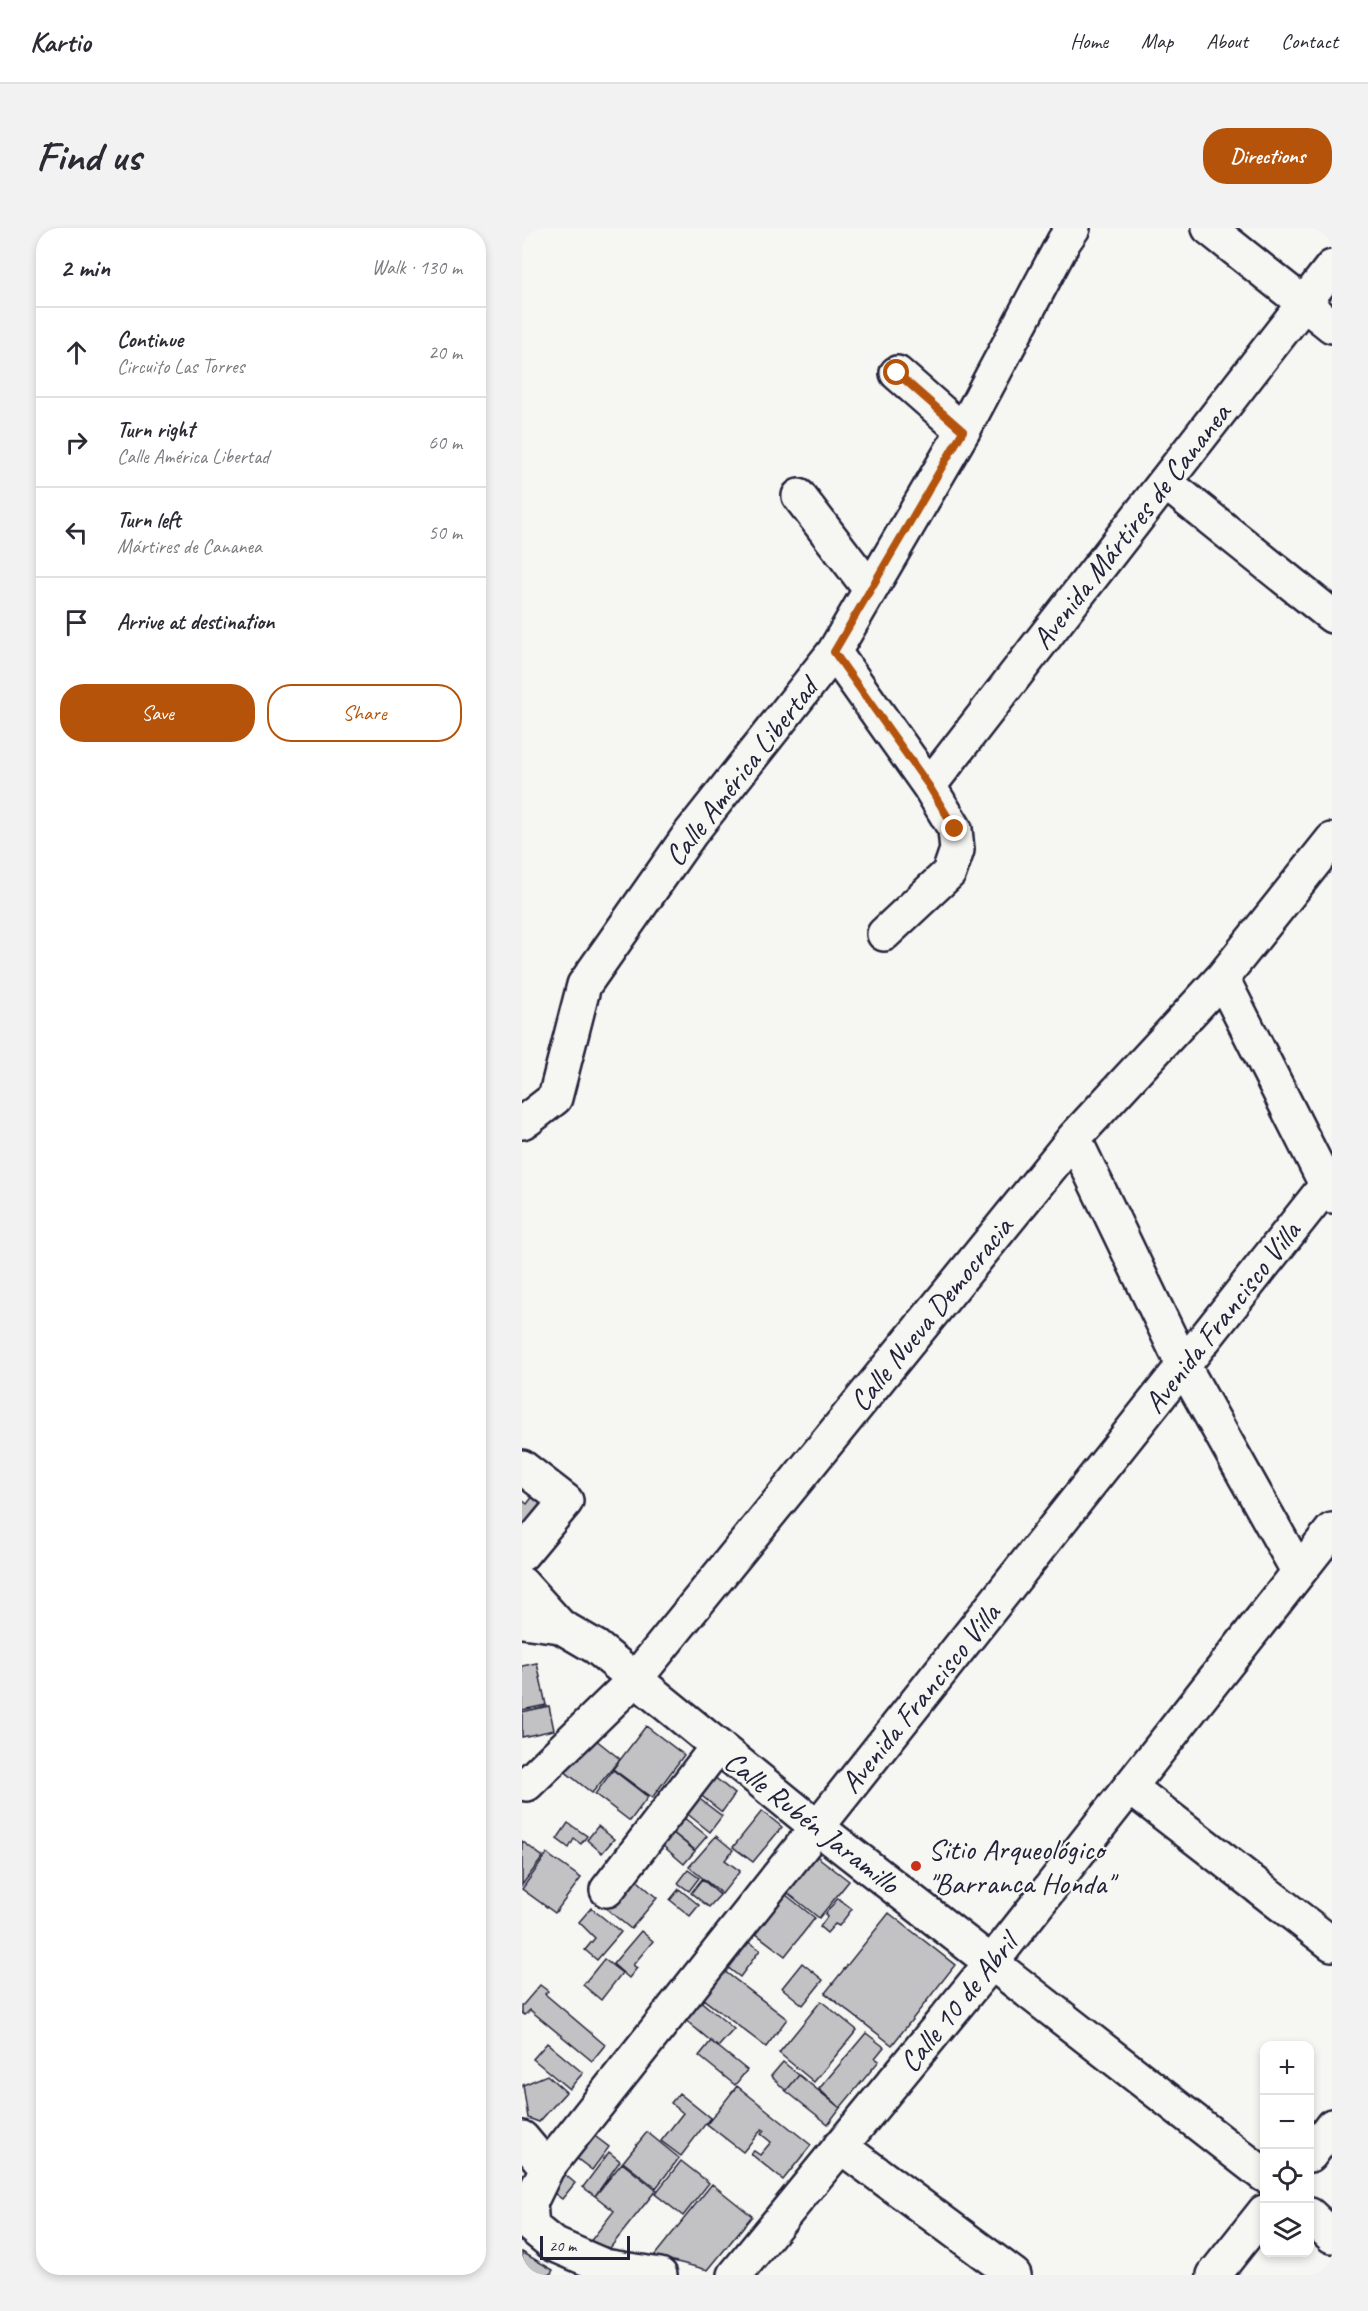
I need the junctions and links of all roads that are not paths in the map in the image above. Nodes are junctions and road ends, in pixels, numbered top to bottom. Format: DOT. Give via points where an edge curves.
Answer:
graph roads {
  1 [pos="1073,228"];
  2 [pos="1209,228"];
  3 [pos="1332,267"];
  4 [pos="1303,304"];
  5 [pos="1332,326"];
  6 [pos="897,373"];
  7 [pos="963,431"];
  8 [pos="1165,482"];
  9 [pos="799,496"];
  10 [pos="870,590"];
  11 [pos="1332,616"];
  12 [pos="834,652"];
  13 [pos="929,786"];
  14 [pos="1332,840"];
  15 [pos="884,934"];
  16 [pos="1222,978"];
  17 [pos="522,1122"];
  18 [pos="1074,1138"];
  19 [pos="1330,1186"];
  20 [pos="1184,1367"];
  21 [pos="522,1467"];
  22 [pos="1332,1530"];
  23 [pos="522,1554"];
  24 [pos="1298,1571"];
  25 [pos="522,1584"];
  26 [pos="522,1621"];
  27 [pos="560,1626"];
  28 [pos="636,1678"];
  29 [pos="717,1747"];
  30 [pos="527,1784"];
  31 [pos="1131,1788"];
  32 [pos="817,1827"];
  33 [pos="607,1890"];
  34 [pos="1332,1944"];
  35 [pos="992,1962"];
  36 [pos="1332,2126"];
  37 [pos="522,2138"];
  38 [pos="840,2146"];
  39 [pos="1314,2150"];
  40 [pos="547,2168"];
  41 [pos="1260,2172"];
  42 [pos="1260,2217"];
  43 [pos="1314,2219"];
  44 [pos="1332,2236"];
  45 [pos="660,2275"];
  46 [pos="735,2275"];
  47 [pos="1014,2275"];
  48 [pos="1214,2275"];
  1 -- 7 [label="street, Calle América Libertad"];
  2 -- 4 [label="street"];
  3 -- 4 [label="street, Avenida Mártires de Cananea"];
  4 -- 5 [label="street"];
  4 -- 8 [label="street, Avenida Mártires de Cananea"];
  6 -- 7 [label="street"];
  7 -- 10 [label="street, Calle América Libertad"];
  8 -- 11 [label="street"];
  8 -- 13 [label="street, Avenida Mártires de Cananea"];
  9 -- 10 [label="street"];
  10 -- 12 [label="street, Calle América Libertad"];
  12 -- 13 [label="street"];
  12 -- 17 [label="street, Calle América Libertad" via="690,834 584,985 555,1098"];
  13 -- 15 [label="street" via="955,829 957,850 949,873"];
  14 -- 16 [label="street, Calle Nueva Democracia"];
  16 -- 18 [label="street, Calle Nueva Democracia"];
  16 -- 19 [label="street"];
  18 -- 20 [label="street"];
  18 -- 28 [label="street, Calle Nueva Democracia"];
  19 -- 20 [label="street, Avenida Francisco Villa"];
  20 -- 24 [label="street"];
  20 -- 32 [label="street, Avenida Francisco Villa"];
  21 -- 23 [label="street" via="566,1501"];
  22 -- 24 [label="street, Calle 10 de Abril"];
  24 -- 31 [label="street, Calle 10 de Abril"];
  25 -- 27 [label="street"];
  26 -- 27 [label="street, Calle Rubén Jaramillo"];
  27 -- 28 [label="street, Calle Rubén Jaramillo"];
  28 -- 29 [label="street, Calle Rubén Jaramillo"];
  28 -- 30 [label="street, Calle Nueva Democracia"];
  29 -- 32 [label="street, Calle Rubén Jaramillo"];
  29 -- 33 [label="street"];
  31 -- 34 [label="street"];
  31 -- 35 [label="street, Calle 10 de Abril"];
  32 -- 35 [label="street, Calle Rubén Jaramillo"];
  32 -- 40 [label="street, Avenida Francisco Villa"];
  35 -- 38 [label="street, Calle 10 de Abril"];
  35 -- 41 [label="street, Calle Rubén Jaramillo"];
  36 -- 39 [label="street"];
  37 -- 40 [label="street"];
  38 -- 46 [label="street, Calle 10 de Abril"];
  38 -- 47 [label="street"];
  40 -- 45 [label="street, Avenida Francisco Villa" via="530,2203 532,2228 553,2244 604,2266"];
  42 -- 48 [label="street"];
  43 -- 44 [label="street"];
}
